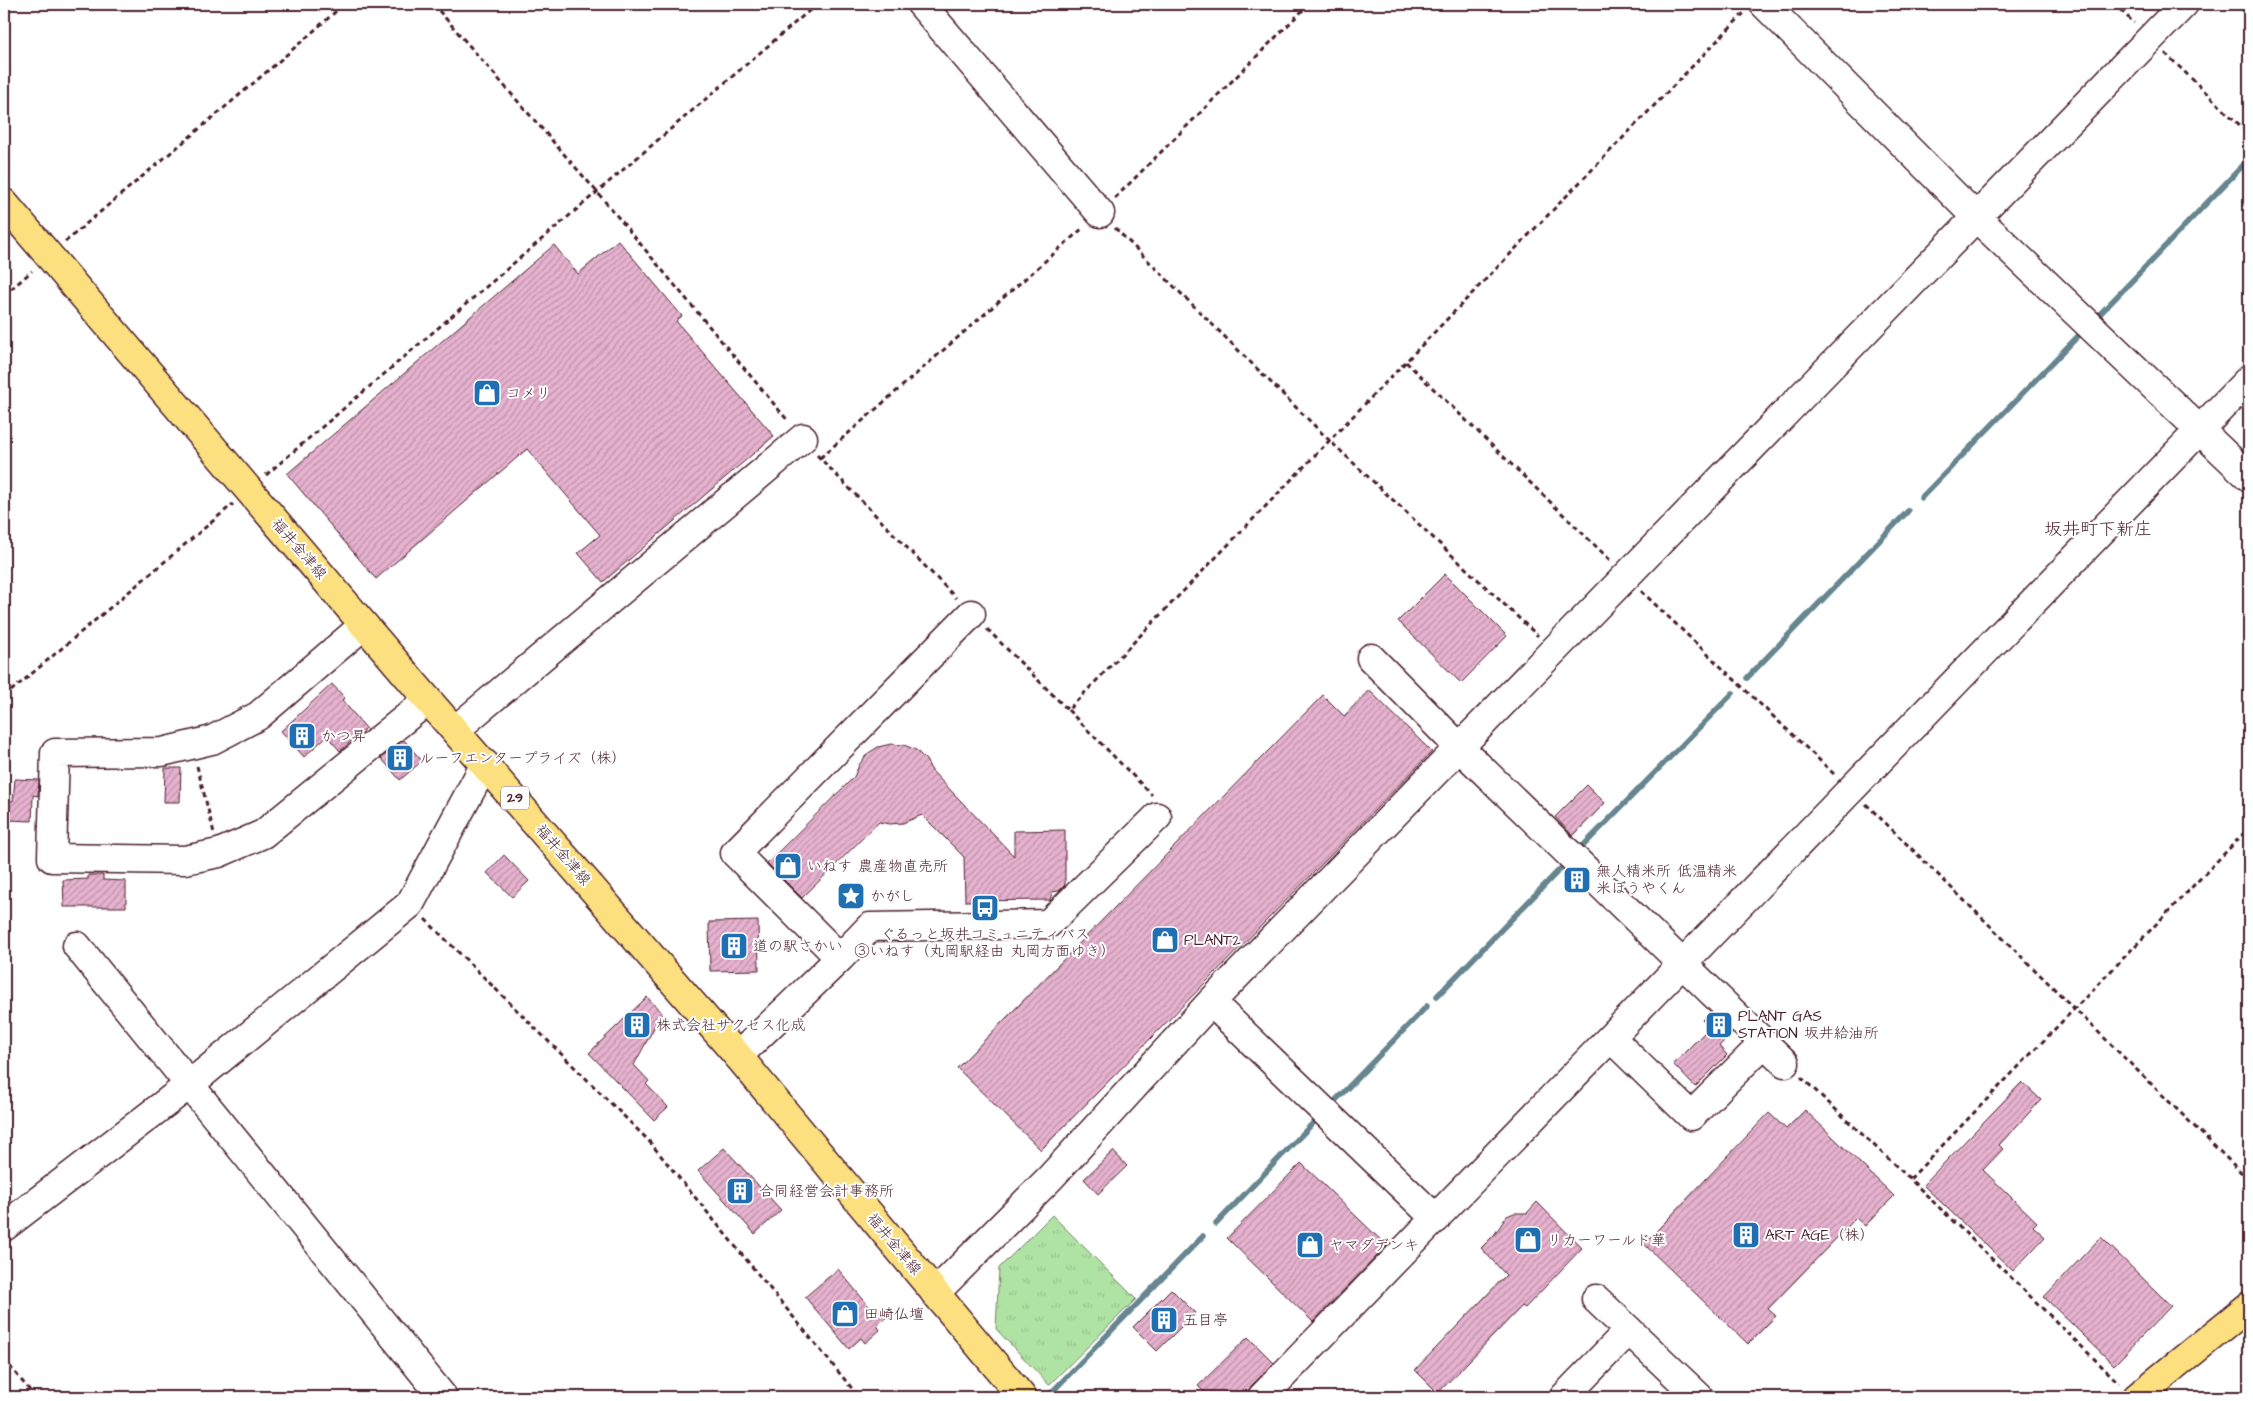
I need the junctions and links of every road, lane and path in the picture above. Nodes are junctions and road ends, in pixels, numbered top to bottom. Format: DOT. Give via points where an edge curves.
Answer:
graph roads {
  1 [pos="344,4"];
  2 [pos="433,4"];
  3 [pos="817,4"];
  4 [pos="921,4"];
  5 [pos="1309,4"];
  6 [pos="2114,4"];
  7 [pos="2184,4"];
  8 [pos="1755,7"];
  9 [pos="2150,39"];
  10 [pos="2249,134"];
  11 [pos="597,192"];
  12 [pos="4,203"];
  13 [pos="1100,213"];
  14 [pos="1976,217"];
  15 [pos="49,256"];
  16 [pos="4,295"];
  17 [pos="2249,379"];
  18 [pos="2200,430"];
  19 [pos="1330,441"];
  20 [pos="811,448"];
  21 [pos="2249,478"];
  22 [pos="249,490"];
  23 [pos="972,614"];
  24 [pos="364,625"];
  25 [pos="1553,651"];
  26 [pos="1371,658"];
  27 [pos="4,696"];
  28 [pos="428,700"];
  29 [pos="1068,710"];
  30 [pos="455,730"];
  31 [pos="191,745"];
  32 [pos="1459,747"];
  33 [pos="485,764"];
  34 [pos="1851,790"];
  35 [pos="1158,809"];
  36 [pos="2249,828"];
  37 [pos="219,852"];
  38 [pos="410,904"];
  39 [pos="77,946"];
  40 [pos="840,958"];
  41 [pos="1683,965"];
  42 [pos="1211,1002"];
  43 [pos="2075,1009"];
  44 [pos="1611,1038"];
  45 [pos="1764,1044"];
  46 [pos="738,1056"];
  47 [pos="1786,1063"];
  48 [pos="189,1085"];
  49 [pos="1910,1179"];
  50 [pos="2249,1180"];
  51 [pos="1436,1219"];
  52 [pos="4,1227"];
  53 [pos="935,1293"];
  54 [pos="1596,1299"];
  55 [pos="2249,1306"];
  56 [pos="1629,1330"];
  57 [pos="4,1359"];
  58 [pos="2128,1390"];
  59 [pos="35,1397"];
  60 [pos="443,1397"];
  61 [pos="859,1397"];
  62 [pos="1022,1397"];
  63 [pos="1262,1397"];
  64 [pos="1564,1397"];
  65 [pos="1699,1397"];
  1 -- 15 [label="path"];
  2 -- 11 [label="path"];
  3 -- 11 [label="path"];
  4 -- 13 [label="street"];
  5 -- 13 [label="path"];
  6 -- 9 [label="path"];
  7 -- 9 [label="street"];
  8 -- 14 [label="street"];
  8 -- 19 [label="path"];
  9 -- 10 [label="path"];
  9 -- 14 [label="street"];
  11 -- 20 [label="path"];
  11 -- 22 [label="path"];
  12 -- 15 [label="main road, 福井金津線 / 29"];
  13 -- 19 [label="path"];
  13 -- 20 [label="path"];
  14 -- 18 [label="street"];
  14 -- 25 [label="street"];
  15 -- 16 [label="path"];
  15 -- 22 [label="main road, 福井金津線 / 29"];
  17 -- 18 [label="street"];
  18 -- 21 [label="street"];
  18 -- 34 [label="street"];
  19 -- 25 [label="path"];
  19 -- 29 [label="path"];
  20 -- 23 [label="path"];
  20 -- 30 [label="street"];
  22 -- 24 [label="main road, 福井金津線 / 29"];
  22 -- 27 [label="path"];
  23 -- 29 [label="path"];
  23 -- 40 [label="street" via="735,853"];
  24 -- 28 [label="main road, 福井金津線 / 29"];
  24 -- 31 [label="street" via="258,716 212,740"];
  25 -- 32 [label="street"];
  26 -- 32 [label="street"];
  28 -- 30 [label="main road, 福井金津線 / 29"];
  28 -- 37 [label="street" via="263,834"];
  29 -- 35 [label="path"];
  30 -- 33 [label="main road, 福井金津線 / 29"];
  31 -- 37 [label="path"];
  31 -- 37 [label="street" via="162,752 55,753 52,858 185,860"];
  32 -- 41 [label="street"];
  32 -- 42 [label="street"];
  33 -- 38 [label="street"];
  33 -- 46 [label="main road, 福井金津線 / 29"];
  34 -- 41 [label="street"];
  34 -- 43 [label="path"];
  35 -- 40 [label="street" via="1048,924 870,927"];
  36 -- 43 [label="path"];
  38 -- 48 [label="street"];
  38 -- 61 [label="path" via="648,1140"];
  39 -- 48 [label="street"];
  40 -- 46 [label="street"];
  41 -- 44 [label="street"];
  41 -- 45 [label="street"];
  42 -- 51 [label="street"];
  42 -- 53 [label="street" via="1051,1177"];
  43 -- 49 [label="path"];
  43 -- 50 [label="path"];
  44 -- 45 [label="street" via="1691,1116"];
  44 -- 51 [label="street"];
  45 -- 47 [label="street"];
  46 -- 53 [label="main road, 福井金津線 / 29"];
  47 -- 49 [label="path"];
  48 -- 52 [label="street"];
  48 -- 60 [label="street"];
  49 -- 58 [label="path"];
  51 -- 63 [label="street"];
  53 -- 62 [label="main road, 福井金津線 / 29"];
  54 -- 56 [label="street"];
  55 -- 58 [label="main road"];
  56 -- 64 [label="street"];
  56 -- 65 [label="street"];
  57 -- 59 [label="path"];
}
